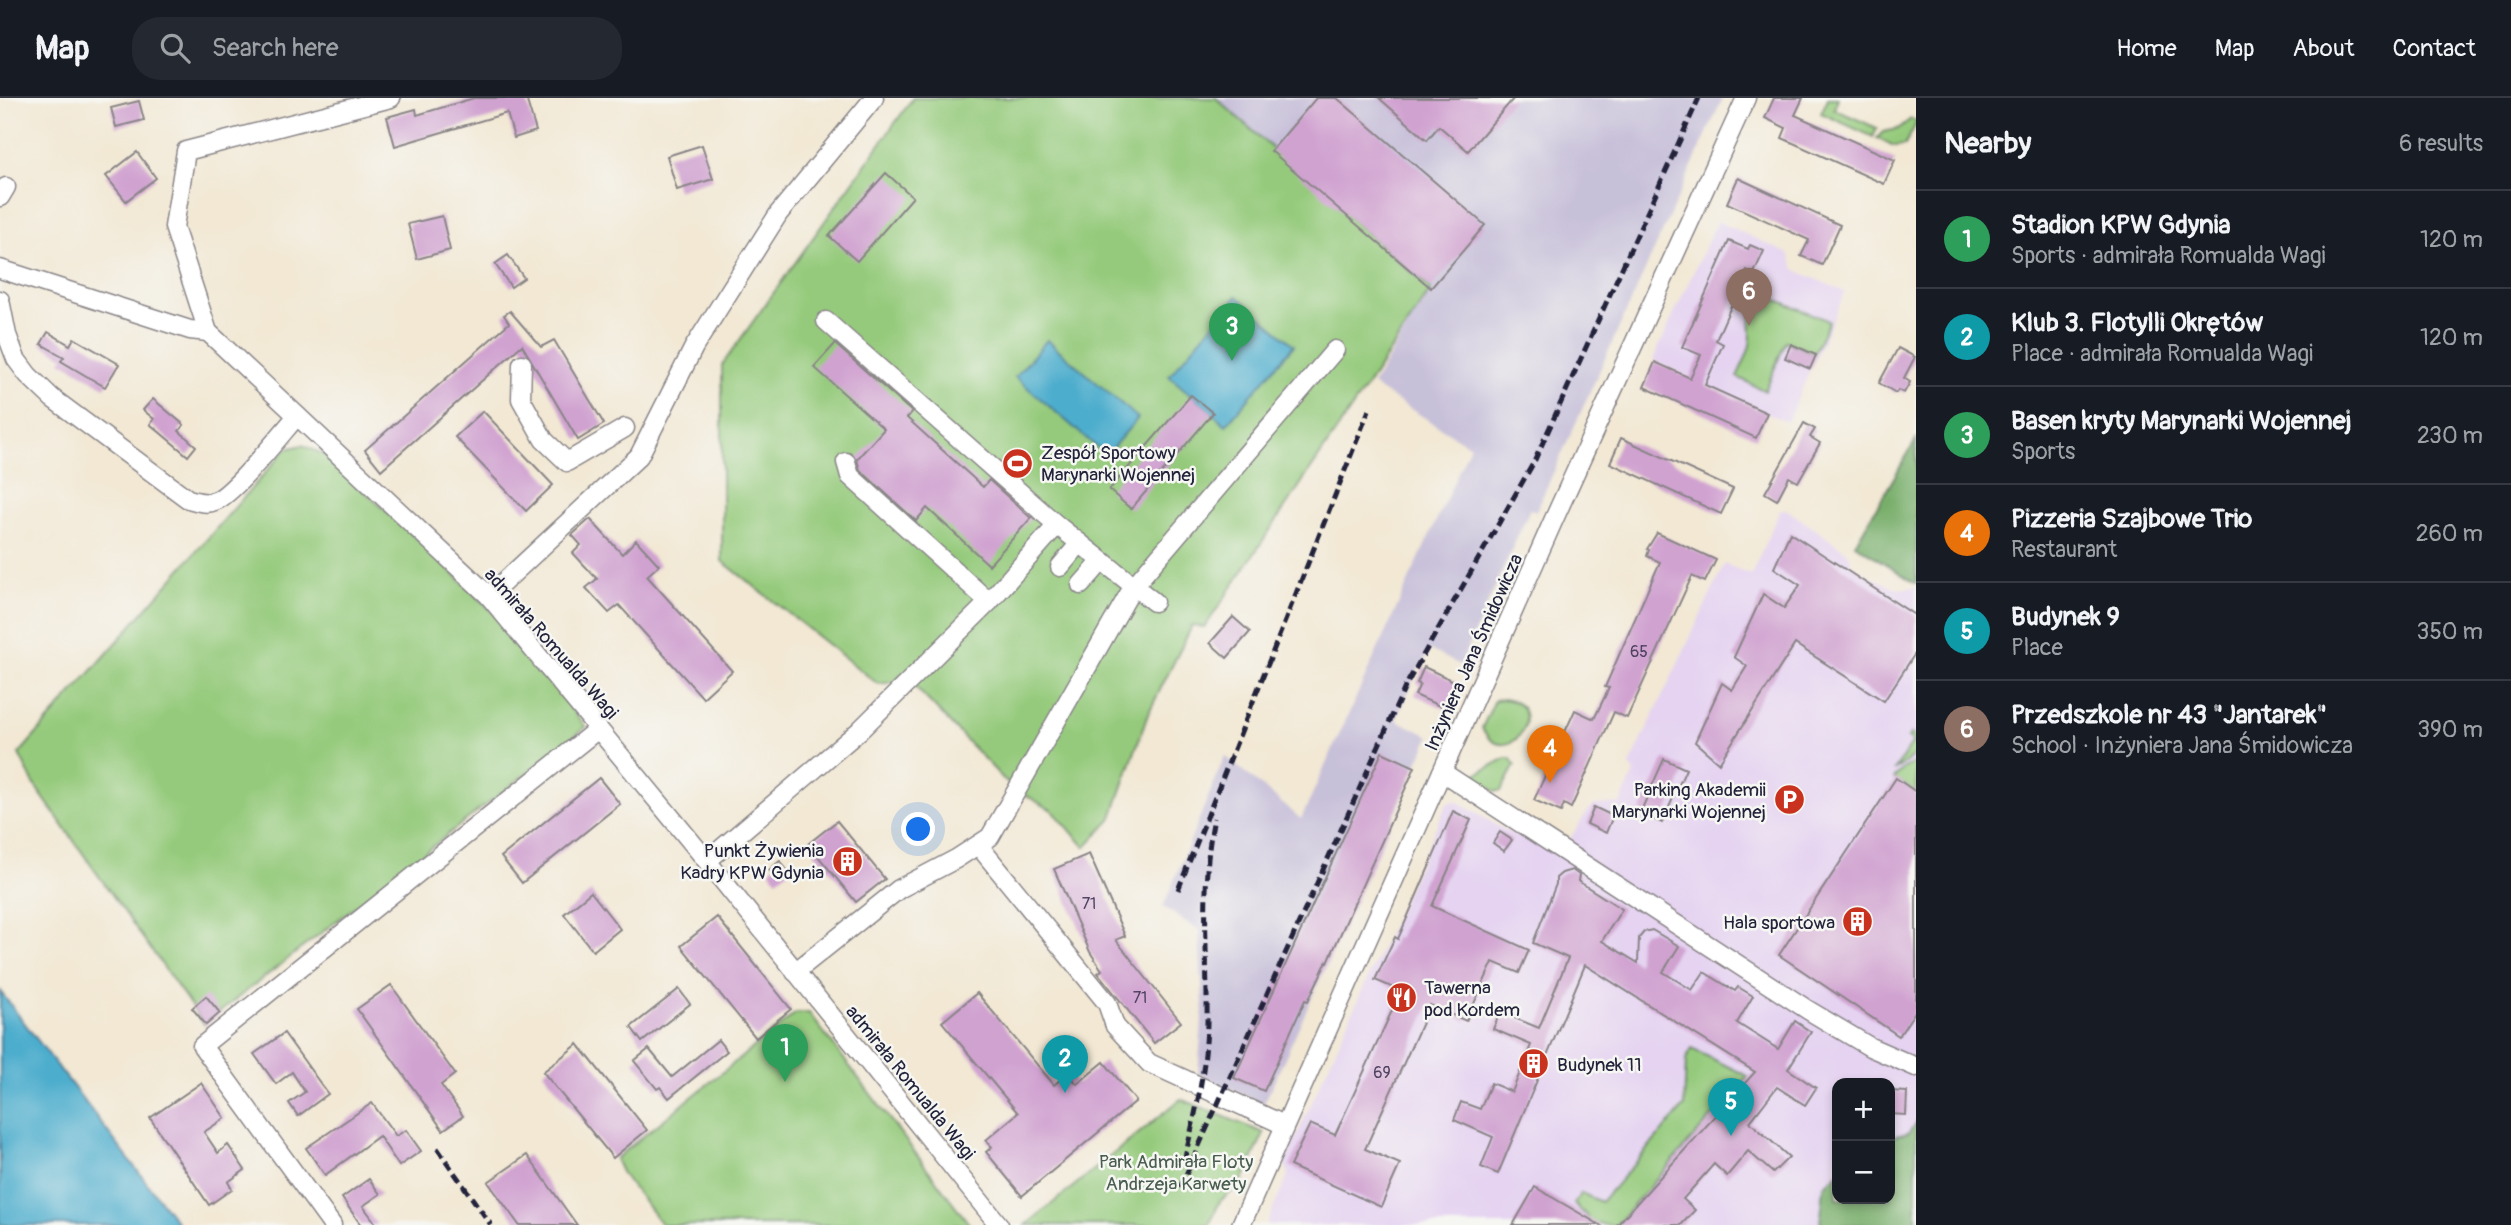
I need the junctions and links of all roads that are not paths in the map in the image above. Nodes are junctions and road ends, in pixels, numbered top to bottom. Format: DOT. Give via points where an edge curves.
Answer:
graph roads {
  1 [pos="391,98"];
  2 [pos="874,98"];
  3 [pos="1746,98"];
  4 [pos="0,269"];
  5 [pos="0,300"];
  6 [pos="827,321"];
  7 [pos="208,332"];
  8 [pos="1335,351"];
  9 [pos="522,364"];
  10 [pos="297,416"];
  11 [pos="625,428"];
  12 [pos="846,462"];
  13 [pos="1057,525"];
  14 [pos="1080,543"];
  15 [pos="1102,561"];
  16 [pos="1060,567"];
  17 [pos="1081,586"];
  18 [pos="1133,587"];
  19 [pos="489,596"];
  20 [pos="989,602"];
  21 [pos="1154,602"];
  22 [pos="598,729"];
  23 [pos="1442,772"];
  24 [pos="979,846"];
  25 [pos="707,861"];
  26 [pos="795,972"];
  27 [pos="1916,1067"];
  28 [pos="1284,1125"];
  29 [pos="332,1225"];
  30 [pos="999,1225"];
  31 [pos="1241,1225"];
  1 -- 7 [label="street, admirała Romualda Wagi" via="186,151 174,227"];
  2 -- 19 [label="street" via="779,213 694,347 639,456"];
  3 -- 23 [label="street, Inżyniera Jana Śmidowicza"];
  4 -- 7 [label="street"];
  5 -- 10 [label="street" via="7,335 28,375 188,499 216,501"];
  6 -- 13 [label="street"];
  7 -- 10 [label="street, admirała Romualda Wagi"];
  8 -- 18 [label="street"];
  9 -- 11 [label="street" via="521,399 544,440 567,462"];
  10 -- 19 [label="street, admirała Romualda Wagi"];
  12 -- 20 [label="street" via="850,476"];
  13 -- 14 [label="street"];
  13 -- 20 [label="street"];
  14 -- 15 [label="street"];
  14 -- 16 [label="street"];
  15 -- 17 [label="street"];
  15 -- 18 [label="street"];
  18 -- 21 [label="street"];
  18 -- 24 [label="street" via="998,824"];
  19 -- 22 [label="street, admirała Romualda Wagi"];
  20 -- 25 [label="street" via="859,731"];
  22 -- 25 [label="street, admirała Romualda Wagi"];
  22 -- 29 [label="street" via="202,1046"];
  23 -- 27 [label="street" via="1808,1010 1870,1047"];
  23 -- 28 [label="street, Inżyniera Jana Śmidowicza"];
  24 -- 26 [label="street" via="899,889"];
  24 -- 28 [label="street" via="1107,1003 1115,1026 1149,1063"];
  25 -- 26 [label="street, admirała Romualda Wagi"];
  26 -- 30 [label="street, admirała Romualda Wagi"];
  28 -- 31 [label="street, Inżyniera Jana Śmidowicza"];
}
